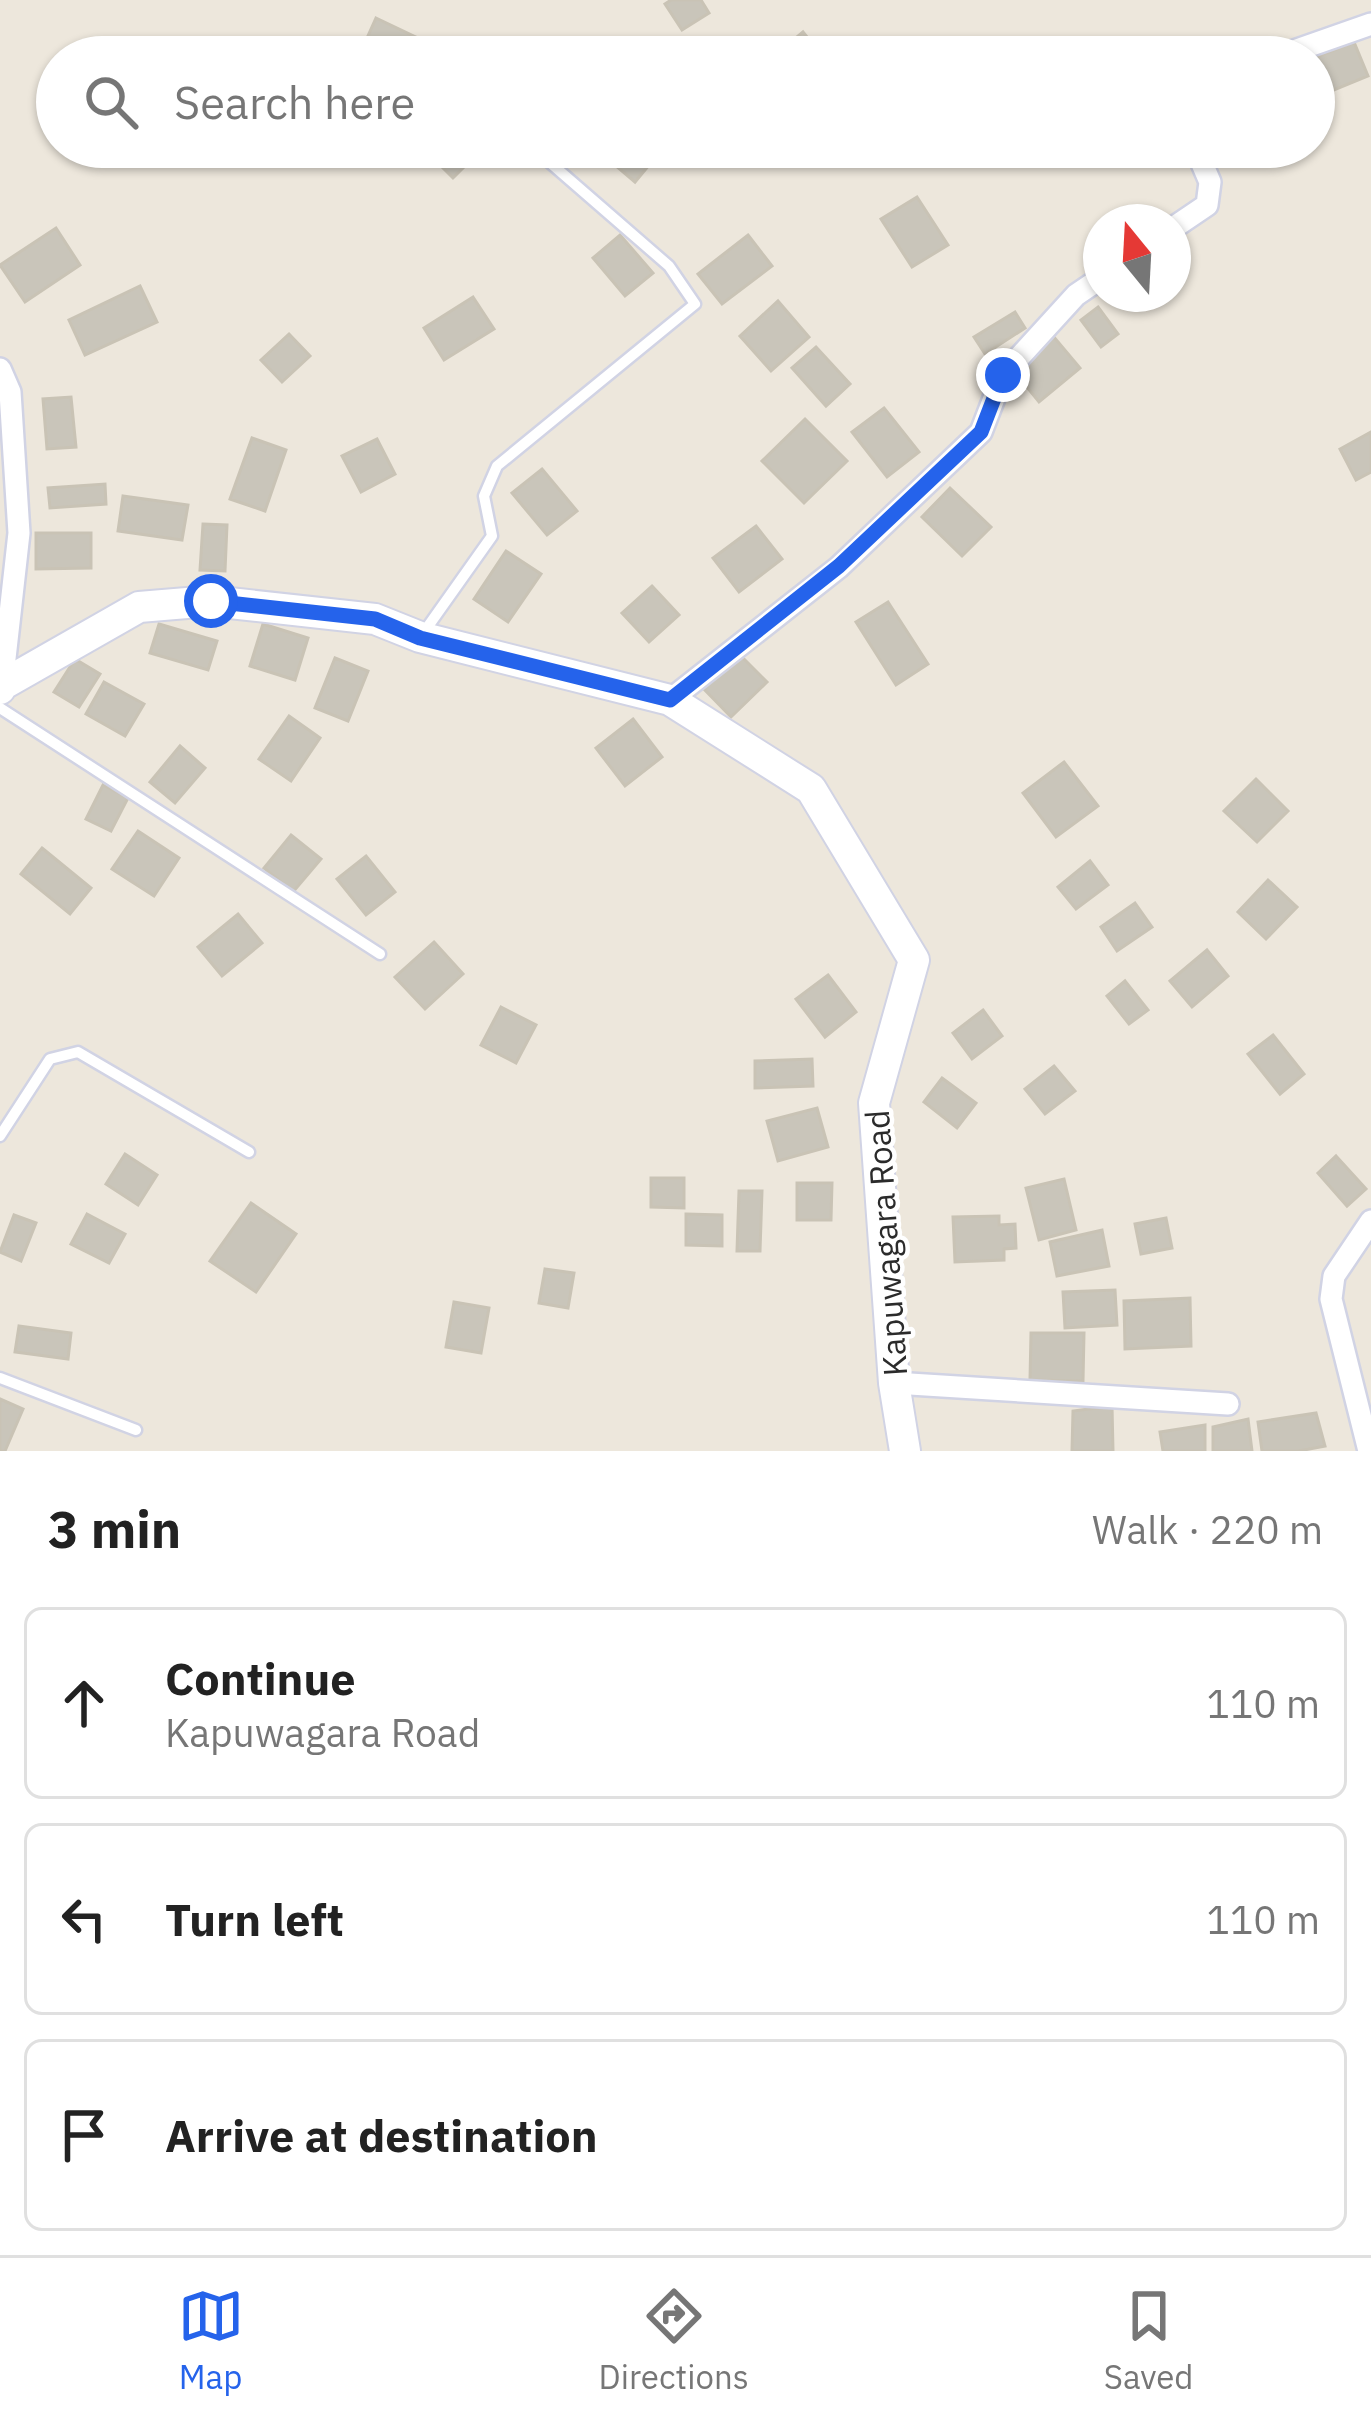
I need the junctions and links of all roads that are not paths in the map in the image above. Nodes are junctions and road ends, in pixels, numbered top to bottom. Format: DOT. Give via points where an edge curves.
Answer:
graph roads {
  1 [pos="1371,24"];
  2 [pos="1335,37"];
  3 [pos="556,168"];
  4 [pos="1204,168"];
  5 [pos="1191,216"];
  6 [pos="1083,290"];
  7 [pos="0,369"];
  8 [pos="5,393"];
  9 [pos="420,638"];
  10 [pos="1,694"];
  11 [pos="670,700"];
  12 [pos="380,954"];
  13 [pos="0,1136"];
  14 [pos="249,1152"];
  15 [pos="1371,1221"];
  16 [pos="0,1378"];
  17 [pos="893,1382"];
  18 [pos="1228,1404"];
  19 [pos="136,1430"];
  20 [pos="904,1451"];
  21 [pos="1369,1451"];
  1 -- 2 [label="street"];
  3 -- 9 [label="lane" via="669,266 695,304 497,466 484,496 492,536"];
  4 -- 5 [label="street" via="1207,205"];
  6 -- 11 [label="street" via="1003,375 981,432 839,566"];
  7 -- 8 [label="street"];
  8 -- 10 [label="street" via="19,533"];
  9 -- 10 [label="street, Kapuwagara Road" via="375,619 211,601 139,607"];
  9 -- 11 [label="street, Kapuwagara Road"];
  10 -- 12 [label="lane"];
  11 -- 17 [label="street, Kapuwagara Road" via="811,789 914,960 874,1103"];
  13 -- 14 [label="lane" via="50,1059 79,1052"];
  15 -- 21 [label="street" via="1334,1276 1331,1299"];
  16 -- 19 [label="lane"];
  17 -- 18 [label="street"];
  17 -- 20 [label="street, Kapuwagara Road"];
}
